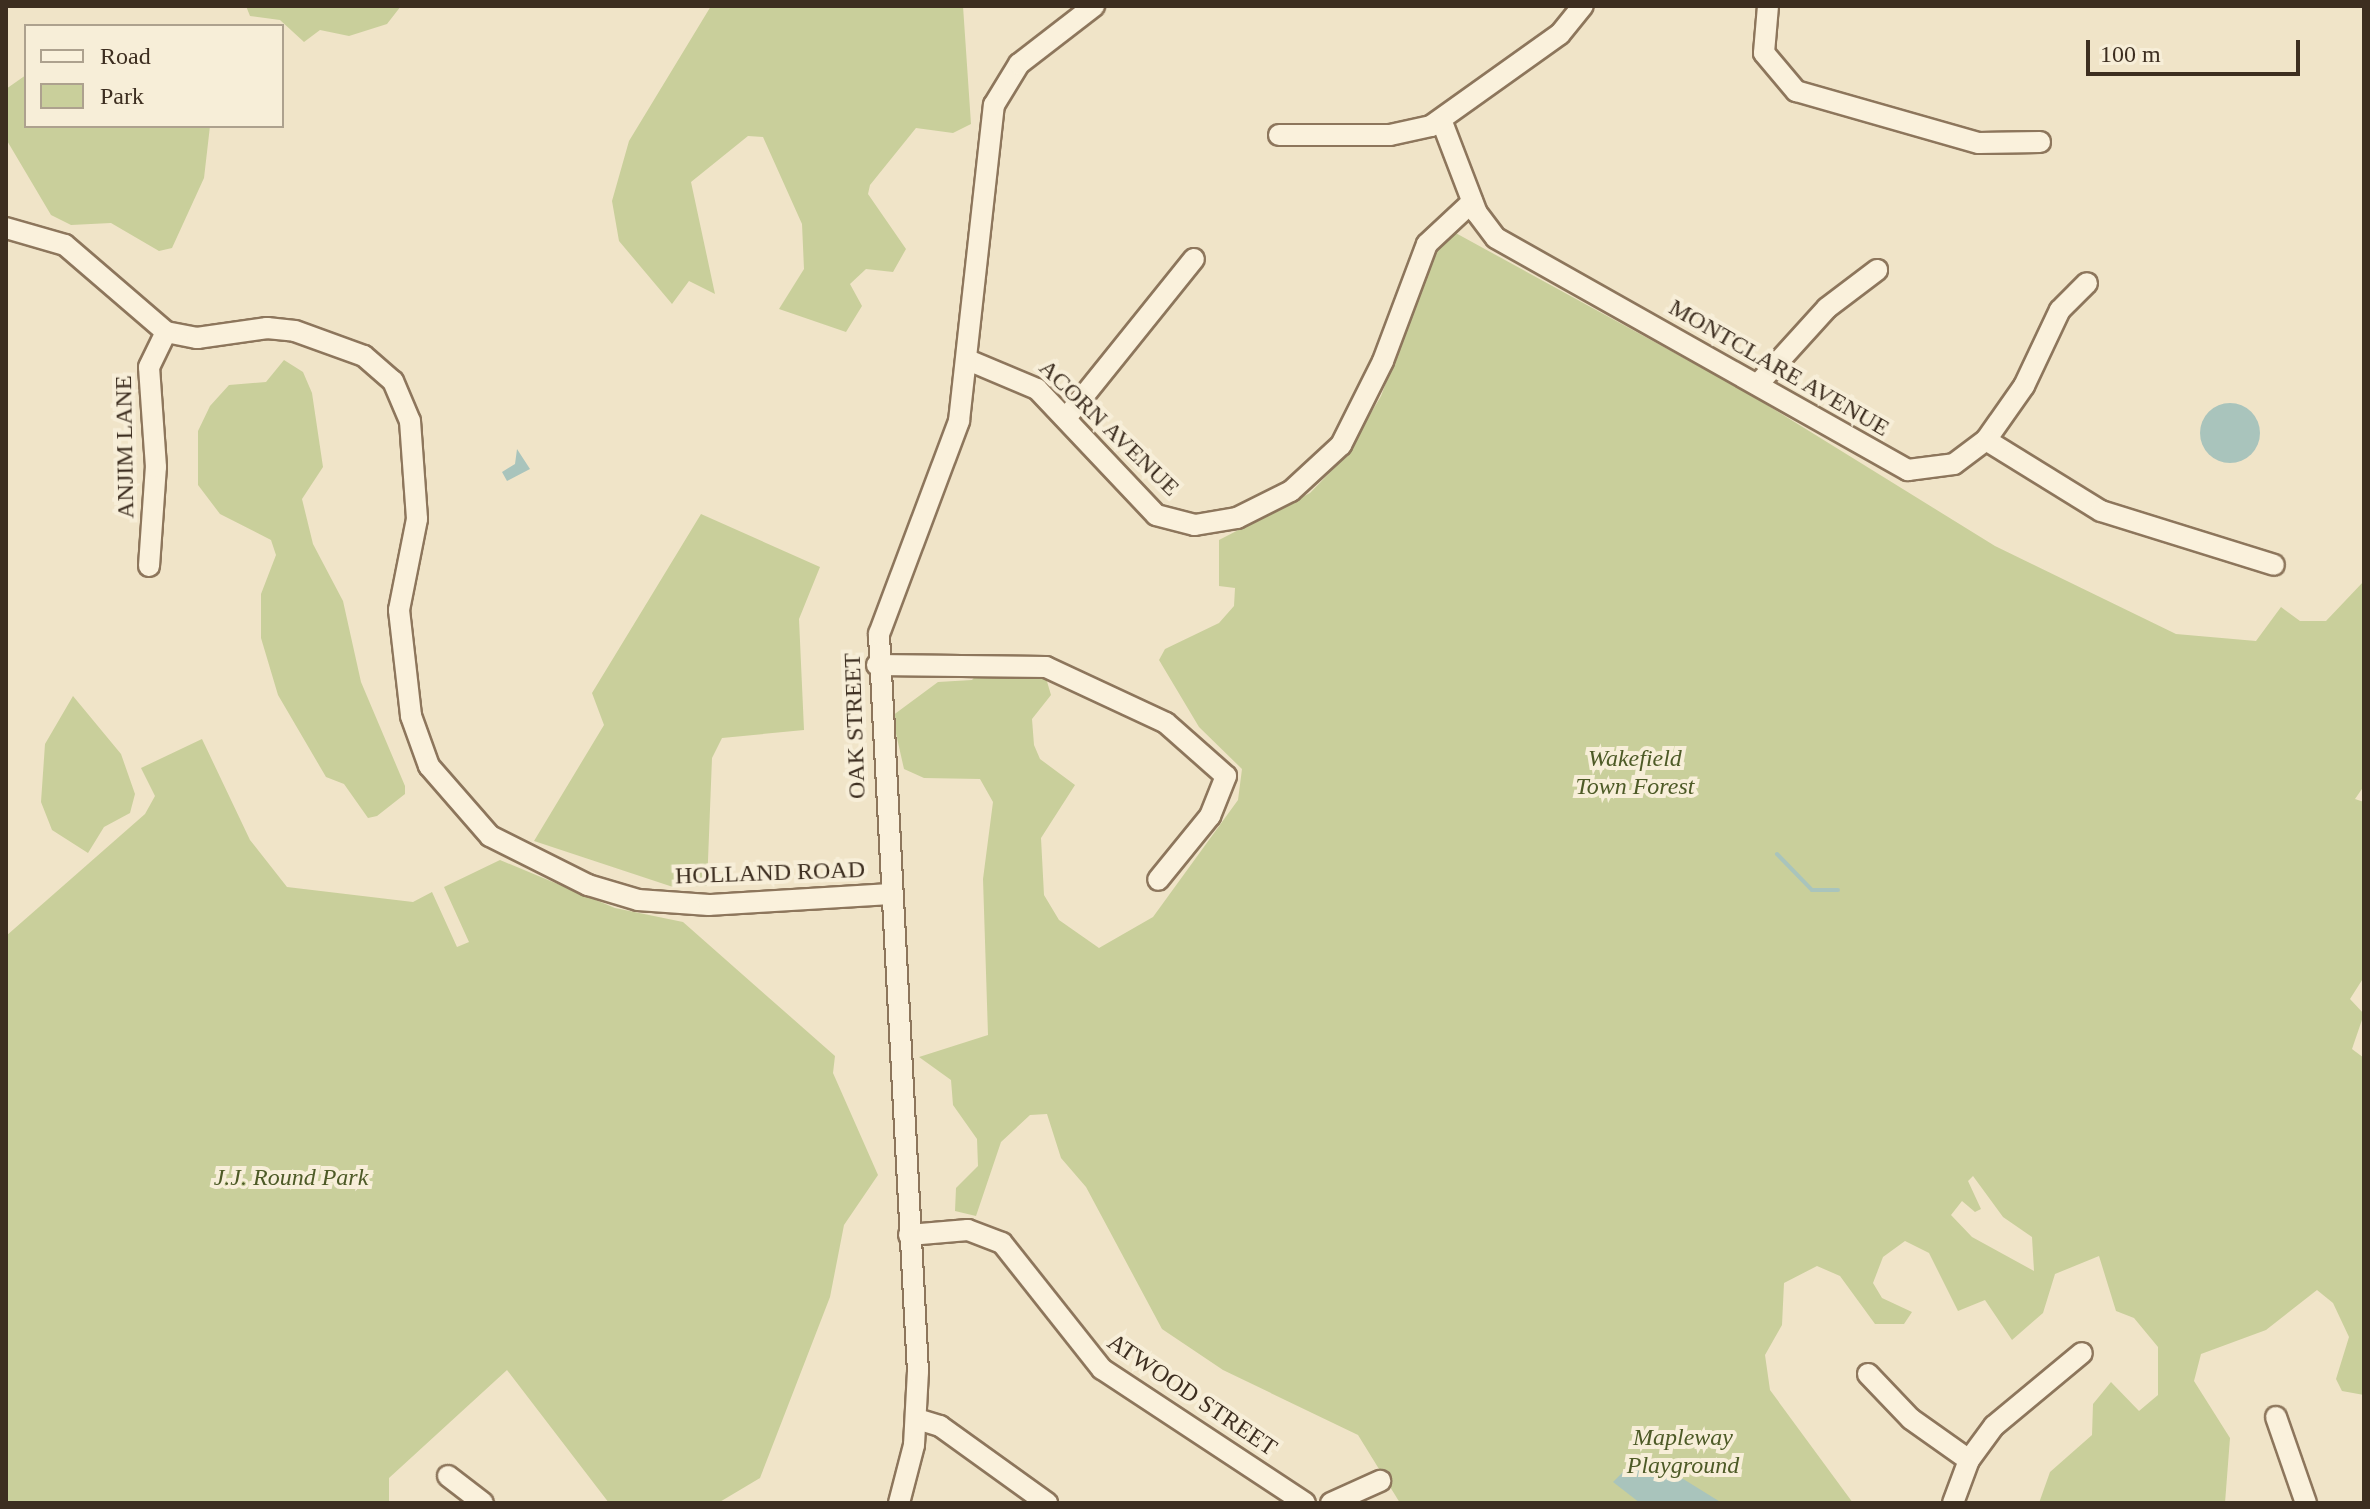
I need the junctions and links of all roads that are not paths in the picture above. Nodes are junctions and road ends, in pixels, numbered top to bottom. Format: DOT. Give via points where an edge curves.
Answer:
graph roads {
  1 [pos="1094,6"];
  2 [pos="1583,6"];
  3 [pos="1768,6"];
  4 [pos="1442,122"];
  5 [pos="1279,135"];
  6 [pos="2040,142"];
  7 [pos="1472,202"];
  8 [pos="6,228"];
  9 [pos="1194,259"];
  10 [pos="1877,270"];
  11 [pos="2087,283"];
  12 [pos="166,332"];
  13 [pos="968,360"];
  14 [pos="1759,383"];
  15 [pos="1066,418"];
  16 [pos="1986,440"];
  17 [pos="2274,565"];
  18 [pos="149,566"];
  19 [pos="877,665"];
  20 [pos="1158,880"];
  21 [pos="889,894"];
  22 [pos="909,1235"];
  23 [pos="2082,1353"];
  24 [pos="1868,1374"];
  25 [pos="2276,1417"];
  26 [pos="917,1419"];
  27 [pos="1969,1460"];
  28 [pos="448,1476"];
  29 [pos="1380,1481"];
  30 [pos="483,1503"];
  31 [pos="899,1503"];
  32 [pos="1047,1503"];
  33 [pos="1305,1503"];
  34 [pos="1331,1503"];
  35 [pos="1953,1503"];
  36 [pos="2306,1503"];
  1 -- 13 [label="street, OAK STREET" via="1019,64 994,105"];
  2 -- 4 [label="street" via="1560,34"];
  3 -- 6 [label="street" via="1764,53 1796,91 1979,143"];
  4 -- 5 [label="street" via="1390,135"];
  4 -- 7 [label="street, MONTCLARE AVENUE"];
  7 -- 14 [label="street, MONTCLARE AVENUE" via="1496,238"];
  7 -- 15 [label="street, ACORN AVENUE" via="1427,244 1383,361 1341,445 1272,502 1214,524 1162,518"];
  8 -- 12 [label="street" via="65,245"];
  9 -- 15 [label="street"];
  10 -- 14 [label="street" via="1827,308"];
  11 -- 16 [label="street, MONTCLARE AVENUE" via="2060,310 2024,386"];
  12 -- 18 [label="street, ANJIM LANE" via="149,367 156,467"];
  12 -- 21 [label="street, HOLLAND ROAD" via="197,338 267,328 305,334 364,356 398,388 410,421 417,519 399,610 411,716 429,766 490,836 588,885 638,900 709,905"];
  13 -- 15 [label="street, ACORN AVENUE" via="1028,382"];
  13 -- 19 [label="street, OAK STREET" via="953,448 885,610"];
  14 -- 16 [label="street, MONTCLARE AVENUE" via="1908,470 1954,464"];
  16 -- 17 [label="street" via="2101,511"];
  19 -- 20 [label="street" via="1046,667 1166,723 1226,776 1210,816"];
  19 -- 21 [label="street, OAK STREET"];
  21 -- 22 [label="street, OAK STREET"];
  22 -- 26 [label="street, OAK STREET"];
  22 -- 33 [label="street, ATWOOD STREET" via="968,1230 1002,1243 1102,1369"];
  23 -- 27 [label="street" via="2017,1402"];
  24 -- 27 [label="street" via="1911,1419"];
  25 -- 36 [label="street"];
  26 -- 31 [label="street, OAK STREET"];
  26 -- 32 [label="street" via="940,1426"];
  27 -- 35 [label="street"];
  28 -- 30 [label="street"];
  29 -- 34 [label="street"];
}
